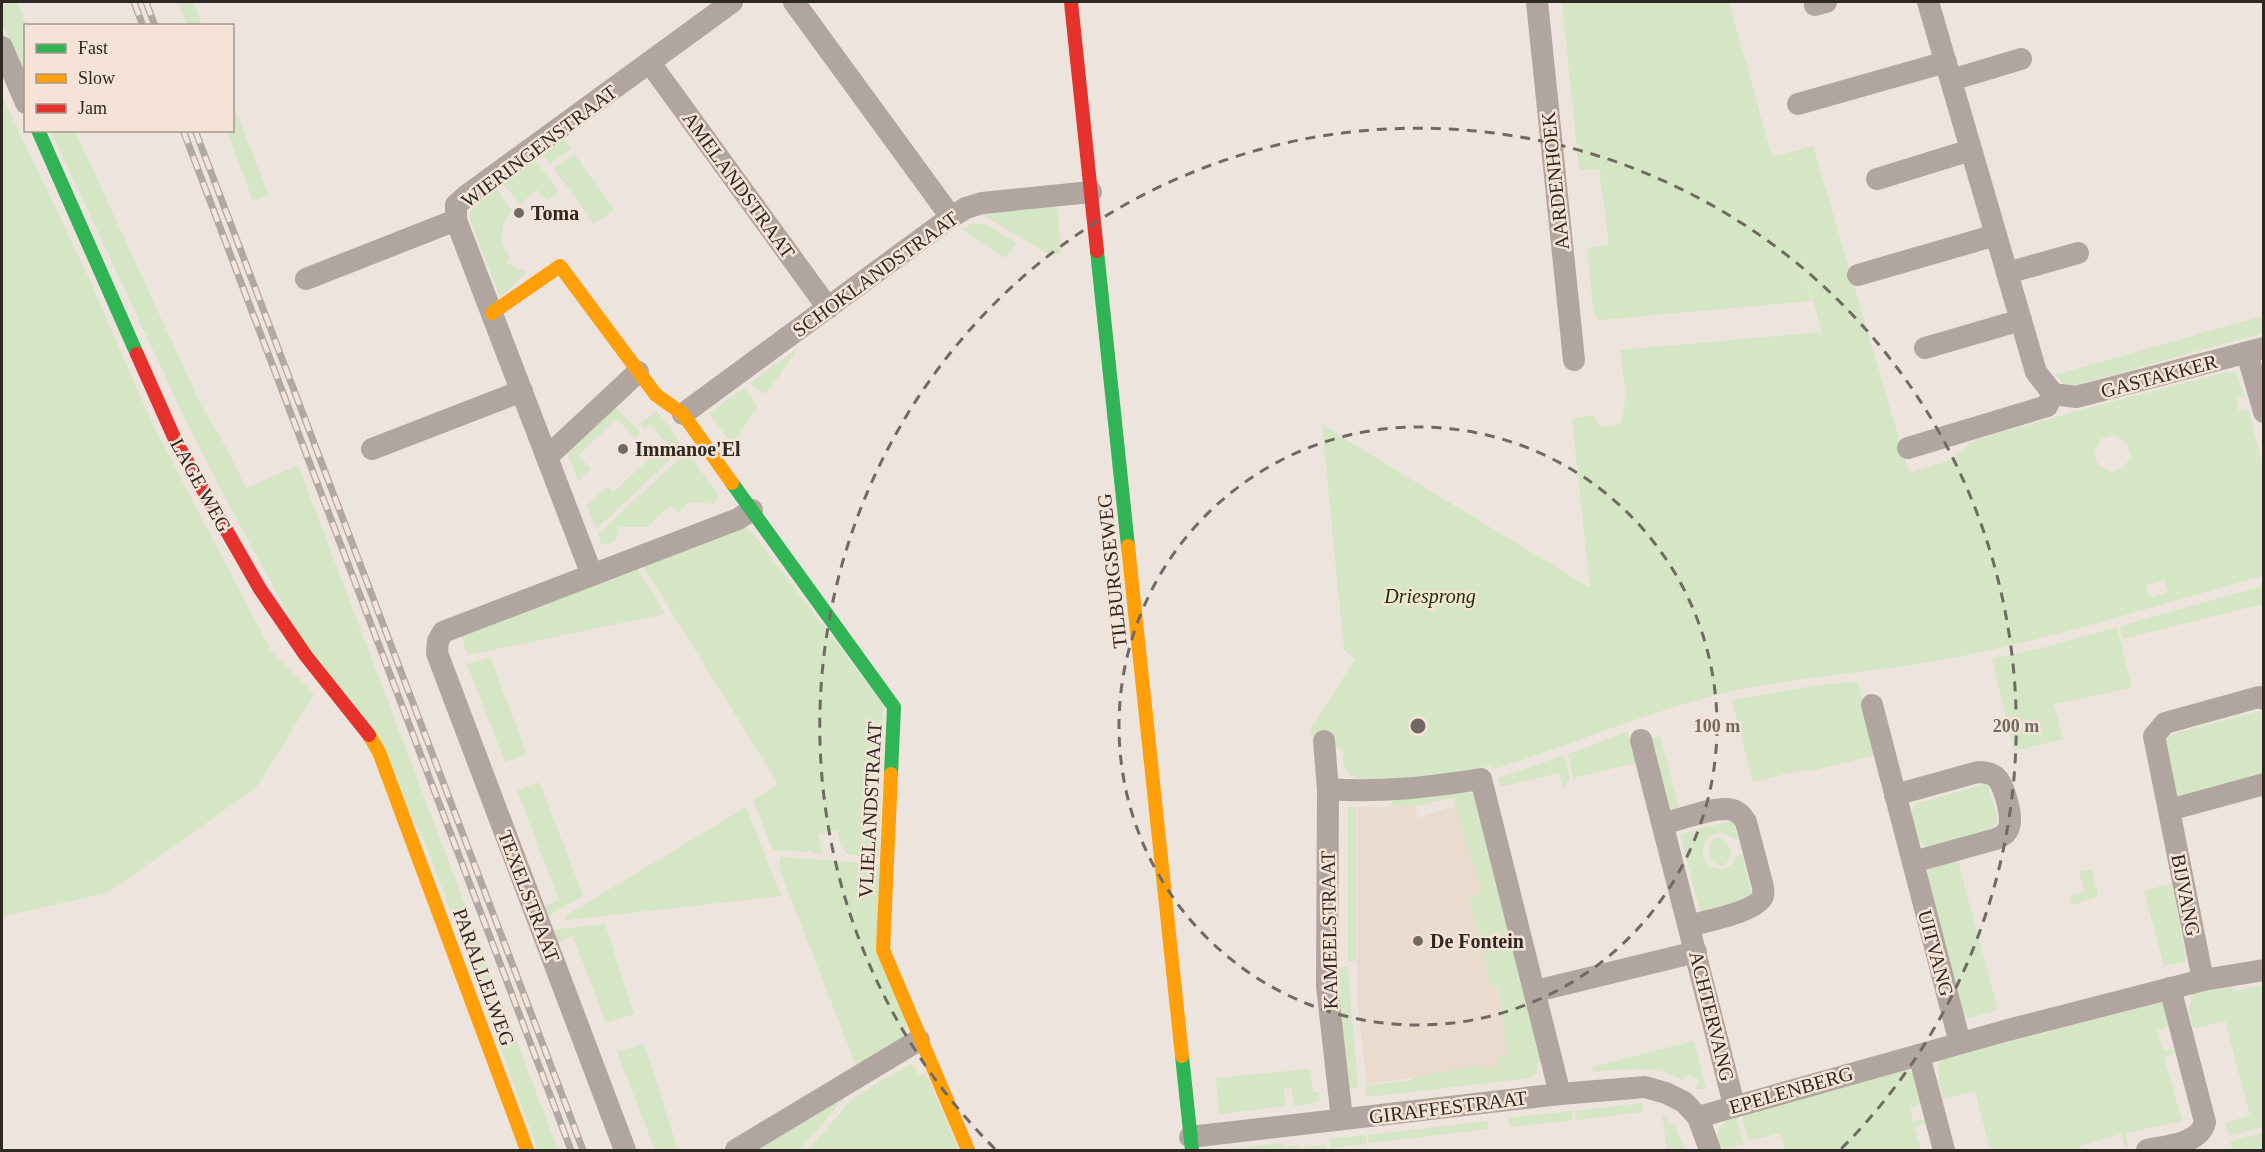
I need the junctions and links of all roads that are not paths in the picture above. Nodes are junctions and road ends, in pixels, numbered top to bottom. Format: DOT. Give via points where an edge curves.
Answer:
graph roads {
  1 [pos="732,2"];
  2 [pos="794,2"];
  3 [pos="1071,2"];
  4 [pos="1537,2"];
  5 [pos="1928,2"];
  6 [pos="2,47"];
  7 [pos="2021,59"];
  8 [pos="650,63"];
  9 [pos="1948,71"];
  10 [pos="24,98"];
  11 [pos="1798,104"];
  12 [pos="39,132"];
  13 [pos="1971,150"];
  14 [pos="1877,178"];
  15 [pos="1091,192"];
  16 [pos="951,217"];
  17 [pos="456,220"];
  18 [pos="1996,235"];
  19 [pos="2078,253"];
  20 [pos="2007,273"];
  21 [pos="1858,275"];
  22 [pos="306,279"];
  23 [pos="828,308"];
  24 [pos="492,313"];
  25 [pos="2021,320"];
  26 [pos="1925,348"];
  27 [pos="2255,350"];
  28 [pos="1574,360"];
  29 [pos="638,372"];
  30 [pos="522,391"];
  31 [pos="2053,394"];
  32 [pos="2264,412"];
  33 [pos="683,414"];
  34 [pos="1908,448"];
  35 [pos="372,449"];
  36 [pos="547,457"];
  37 [pos="752,510"];
  38 [pos="592,575"];
  39 [pos="2264,699"];
  40 [pos="1872,705"];
  41 [pos="1641,740"];
  42 [pos="1324,741"];
  43 [pos="2264,784"];
  44 [pos="1328,789"];
  45 [pos="1895,795"];
  46 [pos="2169,810"];
  47 [pos="404,816"];
  48 [pos="1663,824"];
  49 [pos="1913,862"];
  50 [pos="1689,926"];
  51 [pos="1696,952"];
  52 [pos="2264,970"];
  53 [pos="2203,980"];
  54 [pos="2170,988"];
  55 [pos="1536,991"];
  56 [pos="919,1040"];
  57 [pos="1960,1043"];
  58 [pos="1919,1055"];
  59 [pos="1560,1094"];
  60 [pos="1734,1105"];
  61 [pos="1698,1117"];
  62 [pos="1342,1119"];
  63 [pos="1190,1146"];
  64 [pos="527,1150"];
  65 [pos="626,1150"];
  66 [pos="736,1150"];
  67 [pos="968,1150"];
  68 [pos="1710,1150"];
  69 [pos="1944,1150"];
  70 [pos="2147,1150"];
  1 -- 8 [label="street, WIERINGENSTRAAT"];
  2 -- 16 [label="street"];
  3 -- 15 [label="street, TILBURGSEWEG"];
  4 -- 28 [label="street, AARDENHOEK"];
  5 -- 9 [label="street"];
  6 -- 10 [label="street"];
  7 -- 9 [label="street"];
  8 -- 17 [label="street, WIERINGENSTRAAT" via="466,196 456,205"];
  8 -- 23 [label="street, AMELANDSTRAAT"];
  9 -- 11 [label="street"];
  9 -- 13 [label="street"];
  12 -- 47 [label="street, LAGE WEG" via="177,444 260,589 379,752"];
  13 -- 14 [label="street"];
  13 -- 18 [label="street"];
  15 -- 16 [label="street, SCHOKLANDSTRAAT" via="982,203"];
  15 -- 63 [label="street, TILBURGSEWEG"];
  16 -- 23 [label="street, SCHOKLANDSTRAAT"];
  17 -- 22 [label="street, WIERINGENSTRAAT"];
  17 -- 24 [label="street"];
  18 -- 20 [label="street"];
  18 -- 21 [label="street"];
  19 -- 20 [label="street"];
  20 -- 25 [label="street"];
  23 -- 33 [label="street, SCHOKLANDSTRAAT"];
  24 -- 29 [label="street, VLIELANDSTRAAT" via="560,266"];
  24 -- 30 [label="street"];
  25 -- 26 [label="street"];
  25 -- 31 [label="street" via="2036,372"];
  27 -- 31 [label="street, GASTAKKER" via="2076,397"];
  27 -- 32 [label="street"];
  29 -- 33 [label="street, VLIELANDSTRAAT" via="656,395"];
  29 -- 36 [label="street"];
  30 -- 35 [label="street"];
  30 -- 36 [label="street"];
  31 -- 34 [label="street" via="2047,406"];
  33 -- 37 [label="street, VLIELANDSTRAAT"];
  36 -- 38 [label="street"];
  37 -- 38 [label="street" via="738,519"];
  37 -- 56 [label="street, VLIELANDSTRAAT" via="894,707 883,950"];
  38 -- 65 [label="street, TEXELSTRAAT" via="443,632 437,653"];
  39 -- 46 [label="street, BIJVANG" via="2259,697 2165,723 2154,736"];
  40 -- 45 [label="street, UITVANG"];
  41 -- 48 [label="street, ACHTERVANG"];
  42 -- 44 [label="street, KAMEELSTRAAT"];
  43 -- 46 [label="street"];
  44 -- 55 [label="street" via="1360,791 1481,779"];
  44 -- 62 [label="street, KAMEELSTRAAT" via="1327,986"];
  45 -- 49 [label="street, UITVANG"];
  45 -- 49 [label="street" via="1987,772 2001,784 2010,816 2005,834 1996,839"];
  46 -- 53 [label="street, BIJVANG"];
  47 -- 64 [label="street, PARALLELWEG"];
  48 -- 50 [label="street, ACHTERVANG"];
  48 -- 50 [label="street, ACHTERVANG" via="1722,809 1734,810 1746,822 1764,887 1756,905"];
  49 -- 57 [label="street, UITVANG"];
  50 -- 51 [label="street, ACHTERVANG"];
  51 -- 55 [label="street"];
  51 -- 60 [label="street, ACHTERVANG"];
  52 -- 53 [label="street, EPELENBERG"];
  53 -- 54 [label="street, EPELENBERG"];
  54 -- 57 [label="street, EPELENBERG"];
  54 -- 70 [label="street" via="2204,1130 2194,1138"];
  55 -- 59 [label="street"];
  56 -- 66 [label="street"];
  56 -- 67 [label="street, VLIELANDSTRAAT"];
  57 -- 58 [label="street, EPELENBERG"];
  58 -- 60 [label="street, EPELENBERG"];
  58 -- 69 [label="street"];
  59 -- 61 [label="street, GIRAFFESTRAAT" via="1645,1087 1684,1102"];
  59 -- 62 [label="street, GIRAFFESTRAAT"];
  60 -- 61 [label="street, EPELENBERG"];
  61 -- 68 [label="street"];
  62 -- 63 [label="street, GIRAFFESTRAAT"];
}
